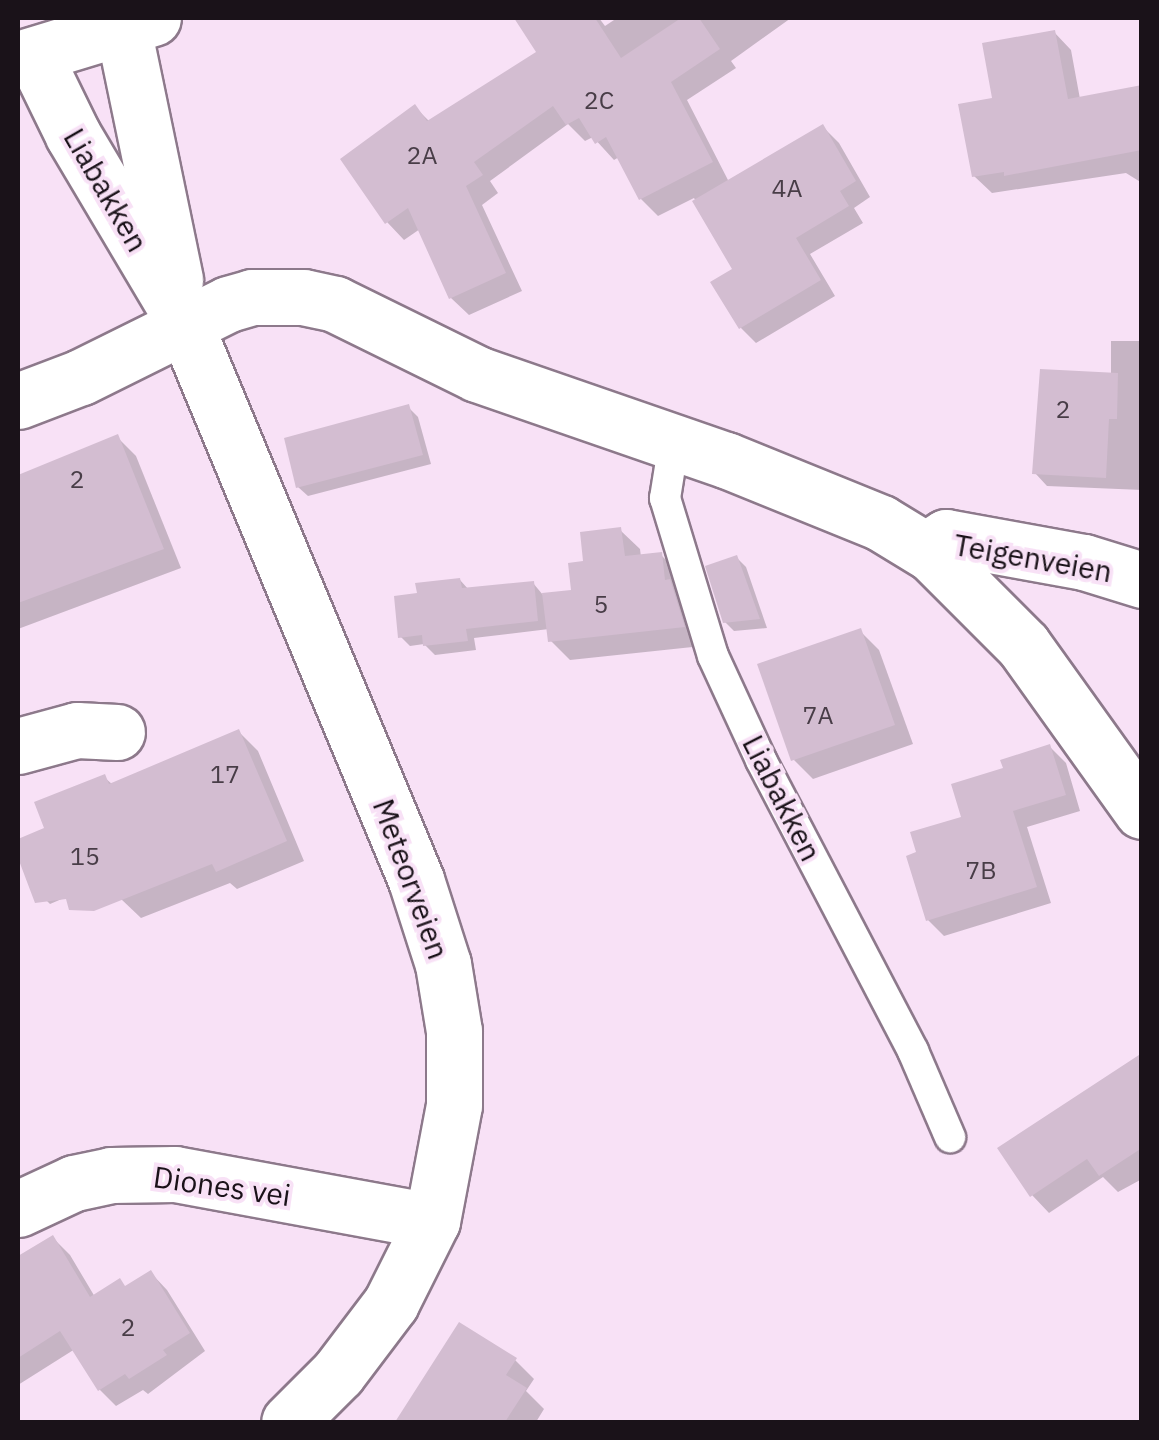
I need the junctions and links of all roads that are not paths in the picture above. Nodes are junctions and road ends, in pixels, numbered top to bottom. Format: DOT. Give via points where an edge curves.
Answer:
graph roads {
  1 [pos="138,22"];
  2 [pos="26,57"];
  3 [pos="184,322"];
  4 [pos="18,401"];
  5 [pos="674,442"];
  6 [pos="932,554"];
  7 [pos="1142,580"];
  8 [pos="116,732"];
  9 [pos="18,746"];
  10 [pos="1142,811"];
  11 [pos="950,1137"];
  12 [pos="18,1210"];
  13 [pos="432,1221"];
  14 [pos="289,1422"];
  1 -- 2 [label="street"];
  1 -- 3 [label="street, Liabakken"];
  2 -- 3 [label="street, Liabakken"];
  3 -- 4 [label="street" via="81,377"];
  3 -- 5 [label="street" via="252,297 303,296 335,304 477,374"];
  3 -- 13 [label="street, Meteorveien" via="416,880 443,964 454,1030 454,1104"];
  5 -- 6 [label="street" via="881,523"];
  5 -- 11 [label="lane, Liabakken" via="665,498 714,656"];
  6 -- 7 [label="street, Teigenveien" via="946,537 1084,562"];
  6 -- 10 [label="street" via="1023,645"];
  8 -- 9 [label="street" via="78,730"];
  12 -- 13 [label="street, Diones vei" via="74,1183 175,1174"];
  13 -- 14 [label="street, Meteorveien" via="391,1303 338,1373"];
}
